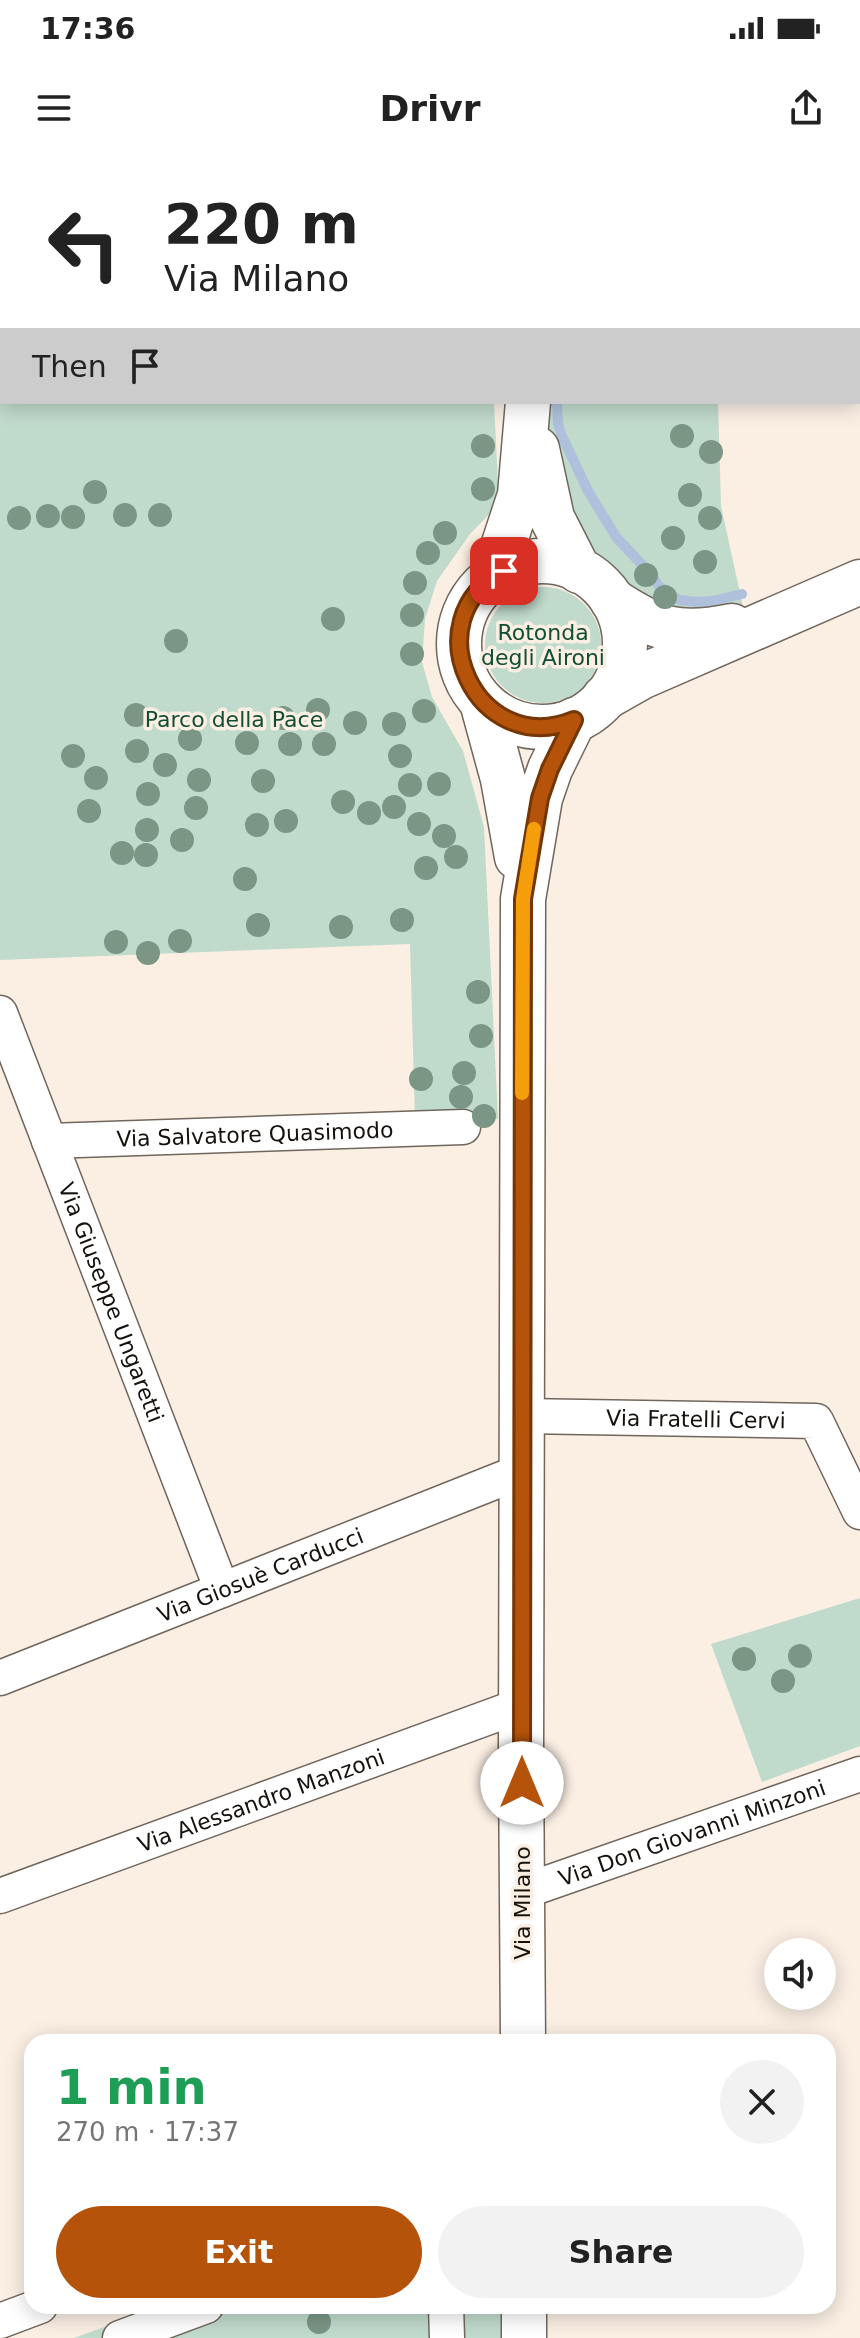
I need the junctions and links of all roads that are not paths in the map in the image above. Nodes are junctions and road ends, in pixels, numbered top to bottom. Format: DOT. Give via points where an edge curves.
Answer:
graph roads {
  1 [pos="528,405"];
  2 [pos="579,571"];
  3 [pos="493,577"];
  4 [pos="860,582"];
  5 [pos="612,600"];
  6 [pos="785,614"];
  7 [pos="482,702"];
  8 [pos="589,709"];
  9 [pos="523,899"];
  10 [pos="0,1013"];
  11 [pos="463,1127"];
  12 [pos="49,1141"];
  13 [pos="522,1416"];
  14 [pos="522,1471"];
  15 [pos="860,1512"];
  16 [pos="222,1590"];
  17 [pos="0,1678"];
  18 [pos="522,1705"];
  19 [pos="860,1774"];
  20 [pos="522,1892"];
  21 [pos="0,1896"];
  22 [pos="523,2034"];
  23 [pos="184,2314"];
  24 [pos="206,2314"];
  25 [pos="446,2314"];
  26 [pos="524,2314"];
  27 [pos="120,2338"];
  28 [pos="206,2338"];
  29 [pos="447,2338"];
  30 [pos="524,2338"];
  1 -- 2 [label="street, Via Milano" via="550,512"];
  1 -- 3 [label="street, Via Milano" via="520,495"];
  2 -- 3 [label="street, Via Milano" via="535,562"];
  2 -- 5 [label="street, Via Milano"];
  3 -- 7 [label="street, Via Milano" via="471,601 459,637 465,675"];
  4 -- 6 [label="street"];
  5 -- 6 [label="street" via="644,620 676,631 706,631"];
  5 -- 8 [label="street, Via Milano" via="624,650 617,679"];
  6 -- 8 [label="street" via="641,677"];
  7 -- 8 [label="street" via="506,719 530,726 550,726"];
  7 -- 9 [label="street, Via Milano" via="509,805"];
  8 -- 9 [label="street, Via Milano" via="550,769"];
  9 -- 13 [label="street, Via Milano"];
  10 -- 12 [label="street, Via Giuseppe Ungaretti"];
  11 -- 12 [label="street, Via Salvatore Quasimodo"];
  12 -- 16 [label="street, Via Giuseppe Ungaretti"];
  13 -- 14 [label="street, Via Milano"];
  13 -- 15 [label="street, Via Fratelli Cervi" via="816,1421"];
  14 -- 16 [label="street, Via Giosuè Carducci"];
  14 -- 18 [label="street, Via Milano"];
  16 -- 17 [label="street, Via Giosuè Carducci"];
  18 -- 20 [label="street, Via Milano"];
  18 -- 21 [label="street, Via Alessandro Manzoni"];
  19 -- 20 [label="street, Via Don Giovanni Minzoni"];
  20 -- 22 [label="street, Via Milano"];
  23 -- 27 [label="street"];
  24 -- 28 [label="street"];
  25 -- 29 [label="street"];
  26 -- 30 [label="street"];
}
